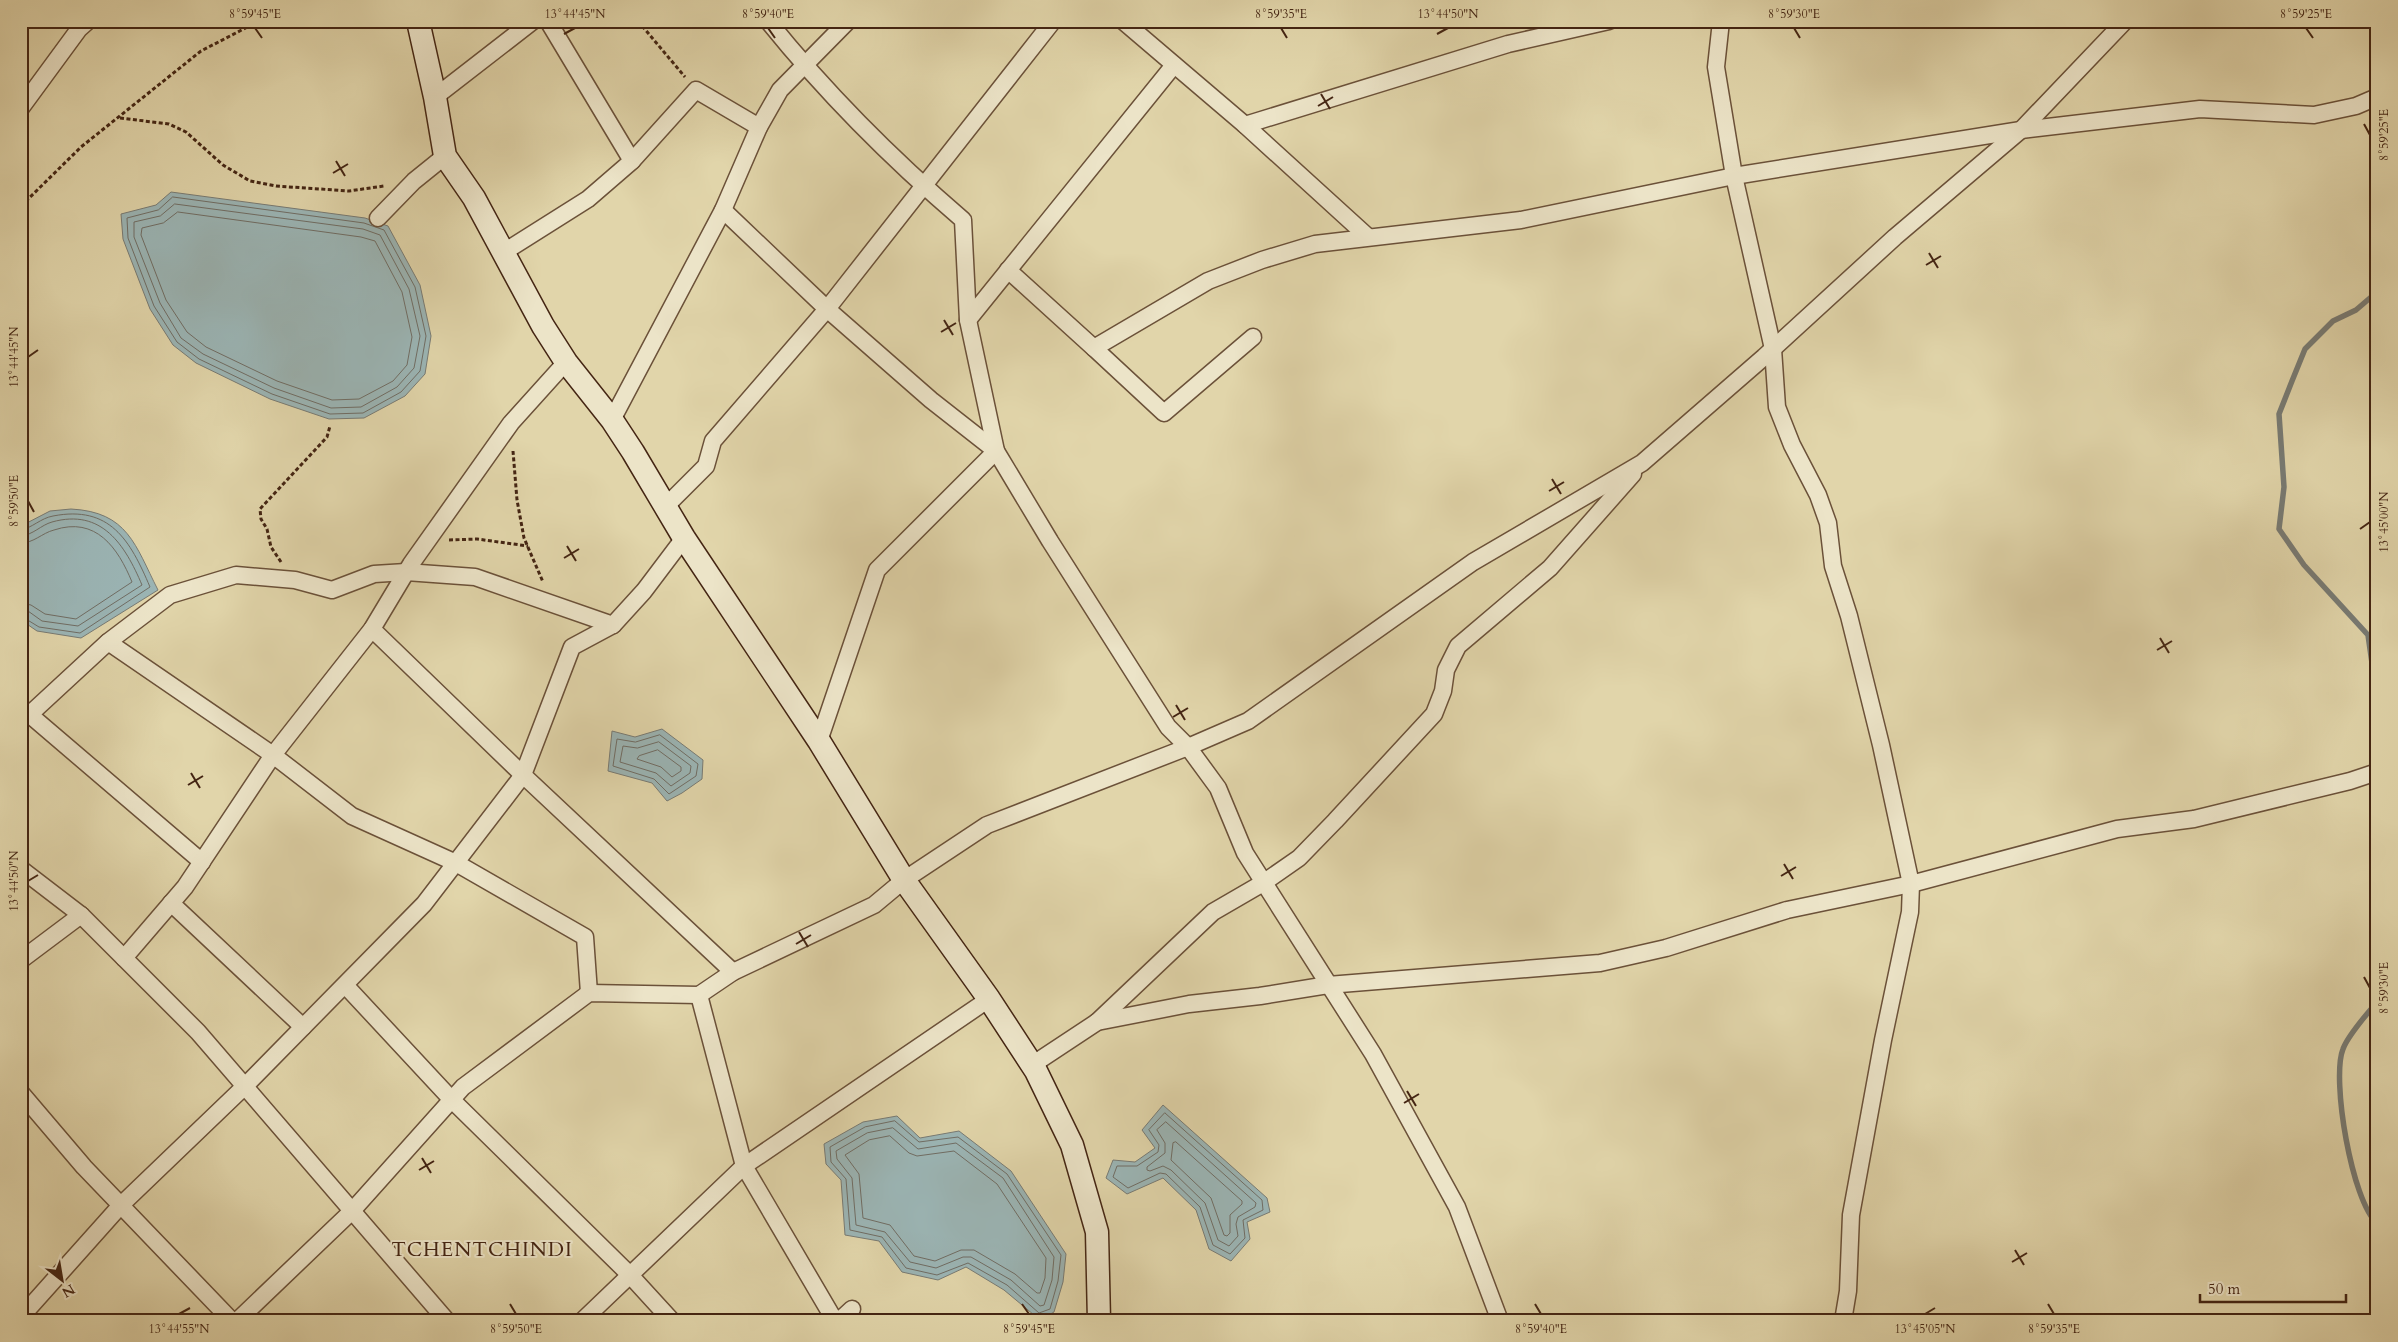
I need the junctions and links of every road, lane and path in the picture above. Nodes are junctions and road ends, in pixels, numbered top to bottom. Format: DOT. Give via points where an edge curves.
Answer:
graph roads {
  1 [pos="88,21"];
  2 [pos="259,21"];
  3 [pos="418,21"];
  4 [pos="533,21"];
  5 [pos="548,21"];
  6 [pos="638,21"];
  7 [pos="768,21"];
  8 [pos="848,21"];
  9 [pos="1053,21"];
  10 [pos="1123,21"];
  11 [pos="1609,21"];
  12 [pos="1721,21"];
  13 [pos="2125,21"];
  14 [pos="1174,64"];
  15 [pos="804,65"];
  16 [pos="696,90"];
  17 [pos="435,97"];
  18 [pos="2377,97"];
  19 [pos="21,108"];
  20 [pos="120,118"];
  21 [pos="1245,125"];
  22 [pos="759,127"];
  23 [pos="2021,130"];
  24 [pos="445,156"];
  25 [pos="632,161"];
  26 [pos="1734,176"];
  27 [pos="414,181"];
  28 [pos="924,187"];
  29 [pos="21,206"];
  30 [pos="723,210"];
  31 [pos="378,218"];
  32 [pos="1368,237"];
  33 [pos="504,252"];
  34 [pos="1008,270"];
  35 [pos="827,309"];
  36 [pos="968,320"];
  37 [pos="1253,337"];
  38 [pos="1094,348"];
  39 [pos="1773,349"];
  40 [pos="566,362"];
  41 [pos="612,420"];
  42 [pos="511,423"];
  43 [pos="330,426"];
  44 [pos="996,451"];
  45 [pos="1642,463"];
  46 [pos="665,507"];
  47 [pos="684,538"];
  48 [pos="428,540"];
  49 [pos="528,546"];
  50 [pos="406,572"];
  51 [pos="292,580"];
  52 [pos="553,604"];
  53 [pos="613,625"];
  54 [pos="372,629"];
  55 [pos="108,642"];
  56 [pos="25,711"];
  57 [pos="818,741"];
  58 [pos="1188,747"];
  59 [pos="273,755"];
  60 [pos="2377,772"];
  61 [pos="523,775"];
  62 [pos="202,862"];
  63 [pos="456,864"];
  64 [pos="21,869"];
  65 [pos="904,880"];
  66 [pos="1263,883"];
  67 [pos="1912,884"];
  68 [pos="171,903"];
  69 [pos="81,915"];
  70 [pos="124,958"];
  71 [pos="21,960"];
  72 [pos="733,972"];
  73 [pos="345,984"];
  74 [pos="1328,985"];
  75 [pos="589,993"];
  76 [pos="698,995"];
  77 [pos="988,999"];
  78 [pos="1097,1022"];
  79 [pos="303,1027"];
  80 [pos="1032,1065"];
  81 [pos="245,1086"];
  82 [pos="21,1093"];
  83 [pos="452,1100"];
  84 [pos="744,1166"];
  85 [pos="121,1205"];
  86 [pos="352,1211"];
  87 [pos="630,1275"];
  88 [pos="852,1309"];
  89 [pos="21,1317"];
  90 [pos="232,1321"];
  91 [pos="237,1321"];
  92 [pos="447,1321"];
  93 [pos="582,1321"];
  94 [pos="672,1321"];
  95 [pos="835,1321"];
  96 [pos="839,1321"];
  97 [pos="1099,1321"];
  98 [pos="1500,1321"];
  99 [pos="1843,1321"];
  1 -- 19 [label="street"];
  2 -- 20 [label="path" via="201,52"];
  3 -- 17 [label="street"];
  4 -- 17 [label="street"];
  5 -- 25 [label="street"];
  6 -- 16 [label="path"];
  7 -- 15 [label="street"];
  8 -- 15 [label="street"];
  9 -- 28 [label="street"];
  10 -- 14 [label="street"];
  11 -- 21 [label="street" via="1508,44"];
  12 -- 26 [label="street" via="1716,67"];
  13 -- 23 [label="street"];
  14 -- 21 [label="street"];
  14 -- 34 [label="street"];
  15 -- 22 [label="street" via="780,90"];
  15 -- 28 [label="street"];
  16 -- 22 [label="street"];
  16 -- 25 [label="street"];
  17 -- 24 [label="street"];
  18 -- 23 [label="street" via="2356,106 2314,114 2200,109"];
  20 -- 27 [label="path" via="169,124 186,132 223,165 250,181 349,191"];
  20 -- 29 [label="path" via="81,148"];
  21 -- 32 [label="street"];
  22 -- 30 [label="street"];
  23 -- 26 [label="street"];
  23 -- 39 [label="street" via="1895,237"];
  24 -- 27 [label="street"];
  24 -- 33 [label="street" via="474,198"];
  25 -- 33 [label="street" via="588,199"];
  26 -- 32 [label="street" via="1521,220"];
  26 -- 39 [label="street"];
  27 -- 31 [label="street"];
  28 -- 35 [label="street"];
  28 -- 36 [label="street" via="963,220"];
  30 -- 35 [label="street"];
  30 -- 41 [label="street"];
  32 -- 38 [label="street" via="1315,244 1208,281"];
  33 -- 40 [label="street"];
  34 -- 36 [label="street"];
  34 -- 38 [label="street"];
  35 -- 44 [label="street" via="931,400"];
  35 -- 46 [label="street" via="713,441 706,466"];
  36 -- 44 [label="street"];
  37 -- 38 [label="street" via="1164,413"];
  39 -- 45 [label="street"];
  39 -- 67 [label="street" via="1777,407 1828,523 1833,566 1879,736"];
  40 -- 41 [label="street"];
  40 -- 42 [label="street"];
  41 -- 46 [label="street"];
  42 -- 48 [label="street"];
  42 -- 49 [label="path" via="517,500"];
  43 -- 51 [label="path" via="327,437 260,509 271,547"];
  44 -- 57 [label="street" via="877,570"];
  44 -- 58 [label="street" via="1168,727"];
  45 -- 58 [label="street" via="1473,562 1248,721"];
  45 -- 66 [label="street" via="1550,568 1458,646 1446,670 1443,692 1434,714 1404,749 1299,858"];
  46 -- 47 [label="street"];
  47 -- 53 [label="street" via="644,591"];
  47 -- 57 [label="street"];
  48 -- 49 [label="path" via="477,539"];
  48 -- 50 [label="street"];
  49 -- 52 [label="path"];
  50 -- 51 [label="street" via="374,574 332,590"];
  50 -- 52 [label="street" via="475,577"];
  50 -- 54 [label="street"];
  51 -- 55 [label="street" via="236,575 170,595"];
  52 -- 53 [label="street"];
  53 -- 61 [label="street" via="572,646"];
  54 -- 59 [label="street"];
  54 -- 61 [label="street"];
  55 -- 56 [label="street"];
  55 -- 59 [label="street"];
  56 -- 62 [label="street"];
  57 -- 65 [label="street"];
  58 -- 65 [label="street" via="987,825"];
  58 -- 66 [label="street" via="1218,788 1245,853"];
  59 -- 62 [label="street"];
  59 -- 63 [label="street" via="352,816"];
  60 -- 67 [label="street" via="2194,819 2117,829"];
  61 -- 63 [label="street"];
  61 -- 72 [label="street"];
  62 -- 68 [label="street"];
  63 -- 73 [label="street" via="424,904"];
  63 -- 75 [label="street" via="585,937"];
  64 -- 69 [label="street"];
  65 -- 72 [label="street" via="874,905"];
  65 -- 77 [label="street"];
  66 -- 74 [label="street"];
  66 -- 78 [label="street" via="1213,912"];
  67 -- 74 [label="street" via="1787,910 1666,948 1600,963"];
  67 -- 99 [label="street" via="1910,912 1851,1215 1848,1291"];
  68 -- 70 [label="street"];
  68 -- 79 [label="street"];
  69 -- 70 [label="street"];
  69 -- 71 [label="street"];
  70 -- 81 [label="street" via="198,1032"];
  72 -- 76 [label="street"];
  73 -- 79 [label="street"];
  73 -- 83 [label="street"];
  74 -- 78 [label="street" via="1189,1004"];
  74 -- 98 [label="street" via="1373,1054 1456,1207"];
  75 -- 76 [label="street"];
  75 -- 83 [label="street" via="463,1087"];
  76 -- 84 [label="street"];
  77 -- 80 [label="street"];
  77 -- 84 [label="street"];
  78 -- 80 [label="street"];
  79 -- 81 [label="street"];
  80 -- 97 [label="street" via="1072,1145 1097,1232"];
  81 -- 85 [label="street"];
  81 -- 86 [label="street"];
  82 -- 85 [label="street" via="84,1168"];
  83 -- 86 [label="street"];
  83 -- 87 [label="street"];
  84 -- 87 [label="street"];
  84 -- 95 [label="street"];
  85 -- 89 [label="street"];
  85 -- 90 [label="street"];
  86 -- 91 [label="street"];
  86 -- 92 [label="street"];
  87 -- 93 [label="street"];
  87 -- 94 [label="street"];
  88 -- 96 [label="street"];
}
